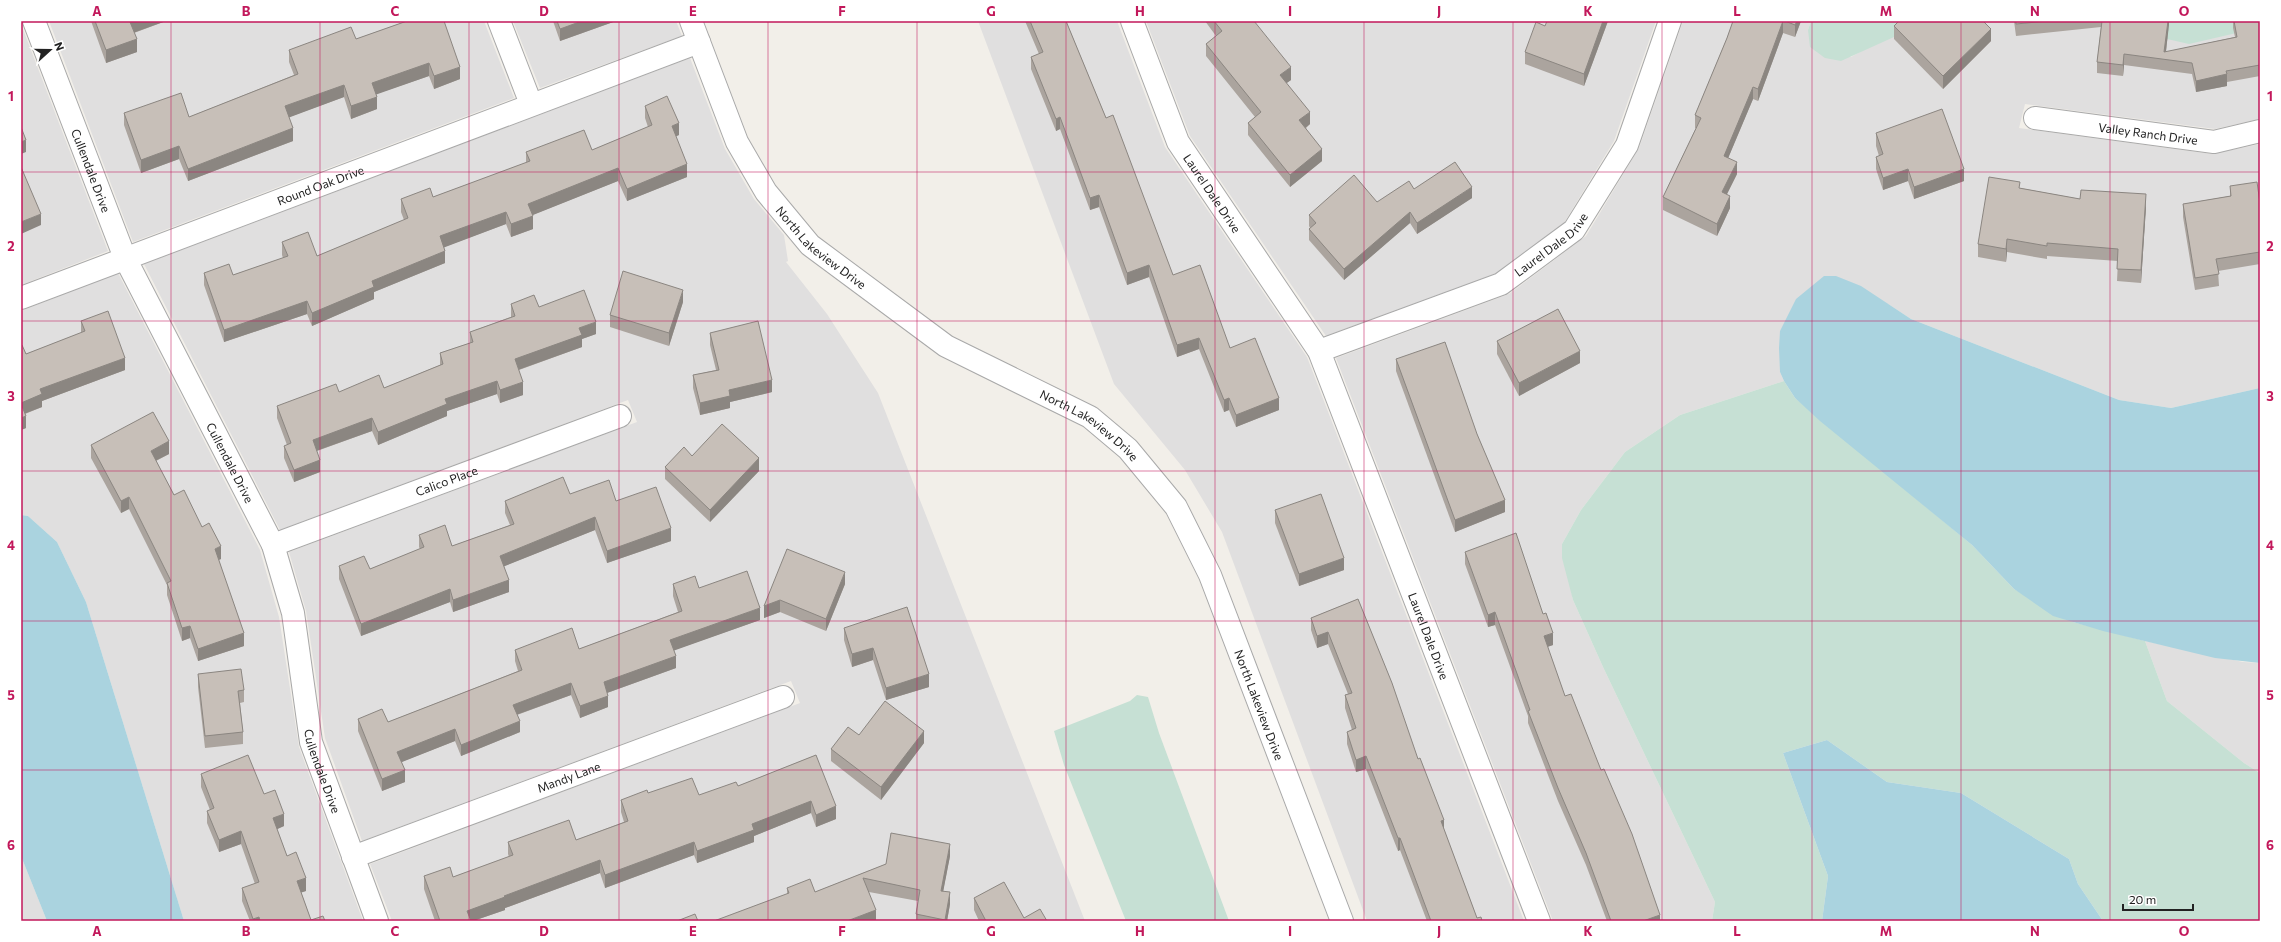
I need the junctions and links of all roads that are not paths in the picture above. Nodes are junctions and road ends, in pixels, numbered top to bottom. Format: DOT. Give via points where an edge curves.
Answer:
graph roads {
  1 [pos="34,21"];
  2 [pos="499,21"];
  3 [pos="691,21"];
  4 [pos="1132,21"];
  5 [pos="1670,21"];
  6 [pos="699,42"];
  7 [pos="531,104"];
  8 [pos="2035,118"];
  9 [pos="2260,131"];
  10 [pos="125,258"];
  11 [pos="21,298"];
  12 [pos="1319,351"];
  13 [pos="620,416"];
  14 [pos="273,545"];
  15 [pos="783,697"];
  16 [pos="353,858"];
  17 [pos="378,921"];
  18 [pos="1342,921"];
  19 [pos="1539,921"];
  1 -- 10 [label="street, Cullendale Drive"];
  2 -- 7 [label="street"];
  3 -- 6 [label="street, North Lakeview Drive"];
  4 -- 12 [label="street, Laurel Dale Drive" via="1178,142"];
  5 -- 12 [label="street, Laurel Dale Drive" via="1627,145 1574,230 1501,284"];
  6 -- 7 [label="street, Round Oak Drive"];
  6 -- 18 [label="street, North Lakeview Drive" via="737,142 766,192 810,245 946,346 1090,417 1128,449 1176,507 1210,575"];
  7 -- 10 [label="street, Round Oak Drive"];
  8 -- 9 [label="street, Valley Ranch Drive" via="2214,142"];
  10 -- 11 [label="street, Round Oak Drive"];
  10 -- 14 [label="street, Cullendale Drive"];
  12 -- 19 [label="street, Laurel Dale Drive"];
  13 -- 14 [label="street, Calico Place"];
  14 -- 16 [label="street, Cullendale Drive" via="293,613 311,742"];
  15 -- 16 [label="street, Mandy Lane"];
  16 -- 17 [label="street, Cullendale Drive"];
}
